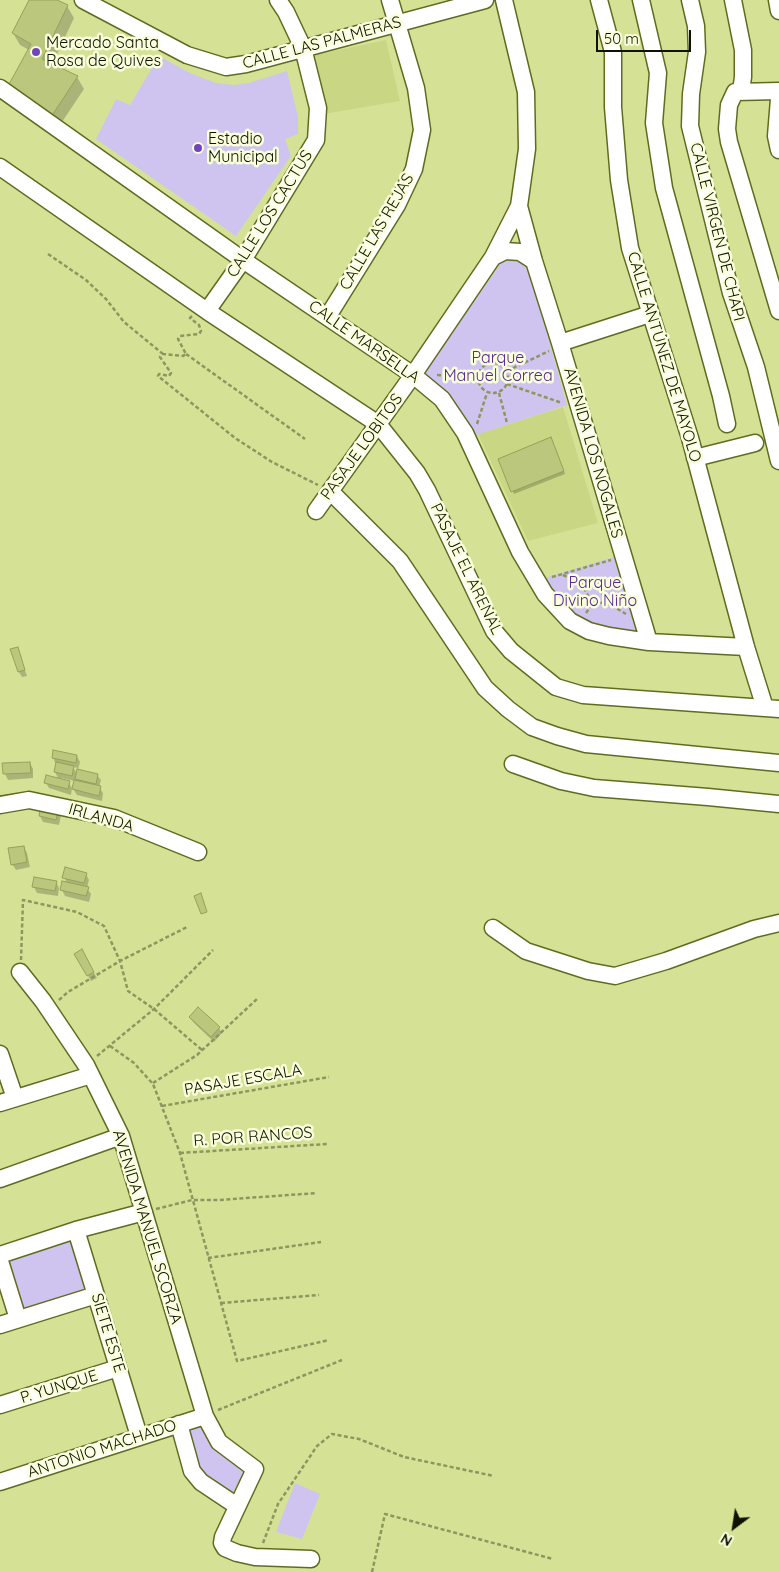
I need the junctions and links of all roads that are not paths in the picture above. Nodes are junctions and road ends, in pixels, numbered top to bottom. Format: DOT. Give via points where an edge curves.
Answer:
graph roads {
  1 [pos="82,0"];
  2 [pos="278,0"];
  3 [pos="390,0"];
  4 [pos="485,0"];
  5 [pos="504,0"];
  6 [pos="599,0"];
  7 [pos="640,0"];
  8 [pos="690,0"];
  9 [pos="733,0"];
  10 [pos="777,0"];
  11 [pos="779,11"];
  12 [pos="397,23"];
  13 [pos="303,48"];
  14 [pos="0,88"];
  15 [pos="779,91"];
  16 [pos="741,92"];
  17 [pos="779,99"];
  18 [pos="779,150"];
  19 [pos="0,167"];
  20 [pos="519,206"];
  21 [pos="493,257"];
  22 [pos="244,260"];
  23 [pos="534,262"];
  24 [pos="207,311"];
  25 [pos="779,311"];
  26 [pos="650,314"];
  27 [pos="328,316"];
  28 [pos="555,347"];
  29 [pos="413,375"];
  30 [pos="378,424"];
  31 [pos="727,424"];
  32 [pos="756,443"];
  33 [pos="695,458"];
  34 [pos="779,461"];
  35 [pos="330,491"];
  36 [pos="316,511"];
  37 [pos="649,642"];
  38 [pos="746,647"];
  39 [pos="772,708"];
  40 [pos="779,763"];
  41 [pos="513,764"];
  42 [pos="779,804"];
  43 [pos="0,805"];
  44 [pos="198,852"];
  45 [pos="779,923"];
  46 [pos="493,928"];
  47 [pos="20,972"];
  48 [pos="0,1054"];
  49 [pos="91,1075"];
  50 [pos="7,1100"];
  51 [pos="121,1136"];
  52 [pos="0,1179"];
  53 [pos="144,1212"];
  54 [pos="76,1230"];
  55 [pos="0,1255"];
  56 [pos="0,1261"];
  57 [pos="96,1295"];
  58 [pos="18,1319"];
  59 [pos="0,1325"];
  60 [pos="118,1368"];
  61 [pos="0,1406"];
  62 [pos="205,1416"];
  63 [pos="178,1424"];
  64 [pos="139,1436"];
  65 [pos="0,1482"];
  66 [pos="237,1506"];
  67 [pos="311,1559"];
  1 -- 13 [label="street, CALLE LAS PALMERAS" via="186,55 226,67"];
  2 -- 13 [label="street, CALLE LOS CACTUS"];
  3 -- 12 [label="street, CALLE LAS REJAS"];
  4 -- 12 [label="street, CALLE LAS PALMERAS"];
  5 -- 20 [label="street, AVENIDA LOS NOGALES" via="526,92 527,149"];
  6 -- 26 [label="street, CALLE ANTÚNEZ DE MAYOLO" via="613,52 613,107 619,180 630,248"];
  7 -- 31 [label="street" via="658,73 654,123 664,188"];
  8 -- 34 [label="street, CALLE VIRGEN DE CHAPI" via="697,52 690,126 731,293 756,366"];
  9 -- 16 [label="street" via="743,50"];
  10 -- 11 [label="street"];
  12 -- 13 [label="street, CALLE LAS PALMERAS"];
  12 -- 27 [label="street, CALLE LAS REJAS" via="416,88 422,130 414,169 397,205"];
  13 -- 22 [label="street, CALLE LOS CACTUS" via="318,108 316,140"];
  14 -- 22 [label="street, CALLE MARSELLA"];
  15 -- 16 [label="street"];
  16 -- 25 [label="street" via="733,94 729,105 729,142"];
  17 -- 18 [label="street" via="776,136"];
  19 -- 24 [label="street, PASAJE EL ARENAL"];
  20 -- 21 [label="street, PASAJE LOBITOS"];
  20 -- 23 [label="street, AVENIDA LOS NOGALES"];
  21 -- 23 [label="street" via="505,251 520,252"];
  21 -- 29 [label="street, PASAJE LOBITOS"];
  22 -- 24 [label="street, CALLE LOS CACTUS"];
  22 -- 27 [label="street, CALLE MARSELLA"];
  23 -- 28 [label="street, AVENIDA LOS NOGALES"];
  24 -- 30 [label="street, PASAJE EL ARENAL"];
  26 -- 28 [label="street"];
  26 -- 33 [label="street, CALLE ANTÚNEZ DE MAYOLO"];
  27 -- 29 [label="street, CALLE MARSELLA"];
  28 -- 37 [label="street, AVENIDA LOS NOGALES" via="579,410"];
  29 -- 30 [label="street, PASAJE LOBITOS"];
  29 -- 37 [label="street, CALLE MARSELLA" via="442,399 466,433 520,552 545,594 570,621 589,631"];
  30 -- 35 [label="street, PASAJE LOBITOS"];
  30 -- 39 [label="street, PASAJE EL ARENAL" via="427,490 494,631 511,651 556,687 584,695"];
  32 -- 33 [label="street"];
  33 -- 38 [label="street, CALLE ANTÚNEZ DE MAYOLO"];
  35 -- 36 [label="street, PASAJE LOBITOS"];
  35 -- 40 [label="street" via="400,561 485,688 532,727 586,744"];
  37 -- 38 [label="street, CALLE MARSELLA"];
  38 -- 39 [label="street, CALLE ANTÚNEZ DE MAYOLO"];
  41 -- 42 [label="street" via="561,781 594,788"];
  43 -- 44 [label="street, IRLANDA" via="29,800 114,818"];
  45 -- 46 [label="street" via="615,976 526,951"];
  47 -- 49 [label="street, AVENIDA MANUEL SCORZA"];
  48 -- 50 [label="street"];
  49 -- 50 [label="street"];
  49 -- 51 [label="street, AVENIDA MANUEL SCORZA"];
  51 -- 52 [label="street"];
  51 -- 53 [label="street, AVENIDA MANUEL SCORZA"];
  53 -- 54 [label="street"];
  53 -- 62 [label="street, AVENIDA MANUEL SCORZA"];
  54 -- 55 [label="street"];
  54 -- 57 [label="street, SIETE ESTE"];
  56 -- 58 [label="street"];
  57 -- 58 [label="street"];
  57 -- 60 [label="street, SIETE ESTE"];
  58 -- 59 [label="street"];
  60 -- 61 [label="street, P. YUNQUE"];
  60 -- 64 [label="street, SIETE ESTE"];
  62 -- 63 [label="street, ANTONIO MACHADO"];
  62 -- 66 [label="street, AVENIDA MANUEL SCORZA" via="219,1442 256,1469"];
  63 -- 64 [label="street, ANTONIO MACHADO"];
  63 -- 66 [label="street" via="192,1471 201,1482"];
  64 -- 65 [label="street, ANTONIO MACHADO"];
  66 -- 67 [label="street" via="223,1537 225,1548 251,1556"];
}
